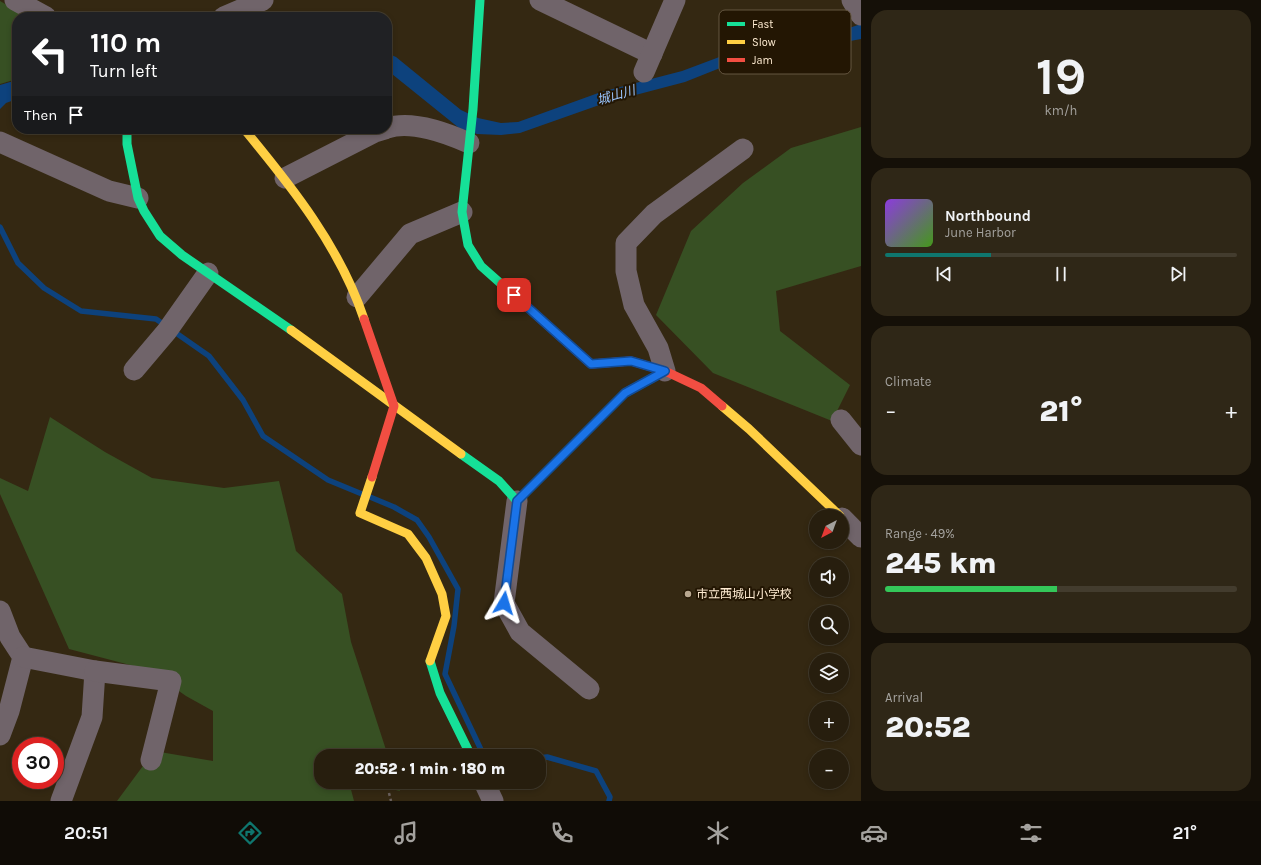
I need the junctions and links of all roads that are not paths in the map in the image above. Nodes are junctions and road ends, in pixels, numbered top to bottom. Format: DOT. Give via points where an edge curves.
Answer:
graph roads {
  1 [pos="15,0"];
  2 [pos="264,0"];
  3 [pos="480,0"];
  4 [pos="540,0"];
  5 [pos="675,0"];
  6 [pos="852,0"];
  7 [pos="37,12"];
  8 [pos="236,12"];
  9 [pos="861,15"];
  10 [pos="392,126"];
  11 [pos="127,134"];
  12 [pos="248,134"];
  13 [pos="371,134"];
  14 [pos="470,140"];
  15 [pos="0,142"];
  16 [pos="743,149"];
  17 [pos="285,178"];
  18 [pos="138,198"];
  19 [pos="462,212"];
  20 [pos="208,274"];
  21 [pos="357,298"];
  22 [pos="134,370"];
  23 [pos="665,371"];
  24 [pos="394,406"];
  25 [pos="841,420"];
  26 [pos="861,445"];
  27 [pos="517,501"];
  28 [pos="833,509"];
  29 [pos="849,525"];
  30 [pos="861,537"];
  31 [pos="0,611"];
  32 [pos="23,657"];
  33 [pos="95,671"];
  34 [pos="589,689"];
  35 [pos="0,735"];
  36 [pos="468,749"];
  37 [pos="151,760"];
  38 [pos="487,789"];
  39 [pos="61,801"];
  40 [pos="493,801"];
  1 -- 7 [label="street"];
  2 -- 8 [label="street"];
  3 -- 14 [label="street"];
  4 -- 5 [label="street" via="648,63"];
  6 -- 9 [label="street"];
  10 -- 14 [label="street" via="411,126"];
  11 -- 18 [label="street"];
  12 -- 17 [label="street"];
  13 -- 17 [label="street"];
  14 -- 19 [label="street"];
  15 -- 18 [label="street" via="109,190"];
  16 -- 23 [label="street" via="654,214 626,243 626,272 634,305 658,348"];
  17 -- 21 [label="street" via="326,235"];
  18 -- 20 [label="street" via="160,236"];
  19 -- 21 [label="street" via="410,234"];
  19 -- 23 [label="street" via="468,245 481,266 591,364 631,361"];
  20 -- 22 [label="street" via="168,331"];
  20 -- 24 [label="street" via="308,342"];
  21 -- 24 [label="street"];
  23 -- 27 [label="street" via="625,393"];
  23 -- 28 [label="street" via="701,388"];
  24 -- 27 [label="street" via="499,481"];
  24 -- 36 [label="street" via="360,512 408,534 426,558 442,594 446,616 430,662 440,693"];
  25 -- 26 [label="street"];
  27 -- 34 [label="street" via="504,603 520,632"];
  29 -- 30 [label="street"];
  31 -- 32 [label="street" via="10,637"];
  32 -- 33 [label="street"];
  32 -- 35 [label="street"];
  33 -- 37 [label="street" via="172,681"];
  33 -- 39 [label="street" via="92,717"];
  38 -- 40 [label="street"];
}
